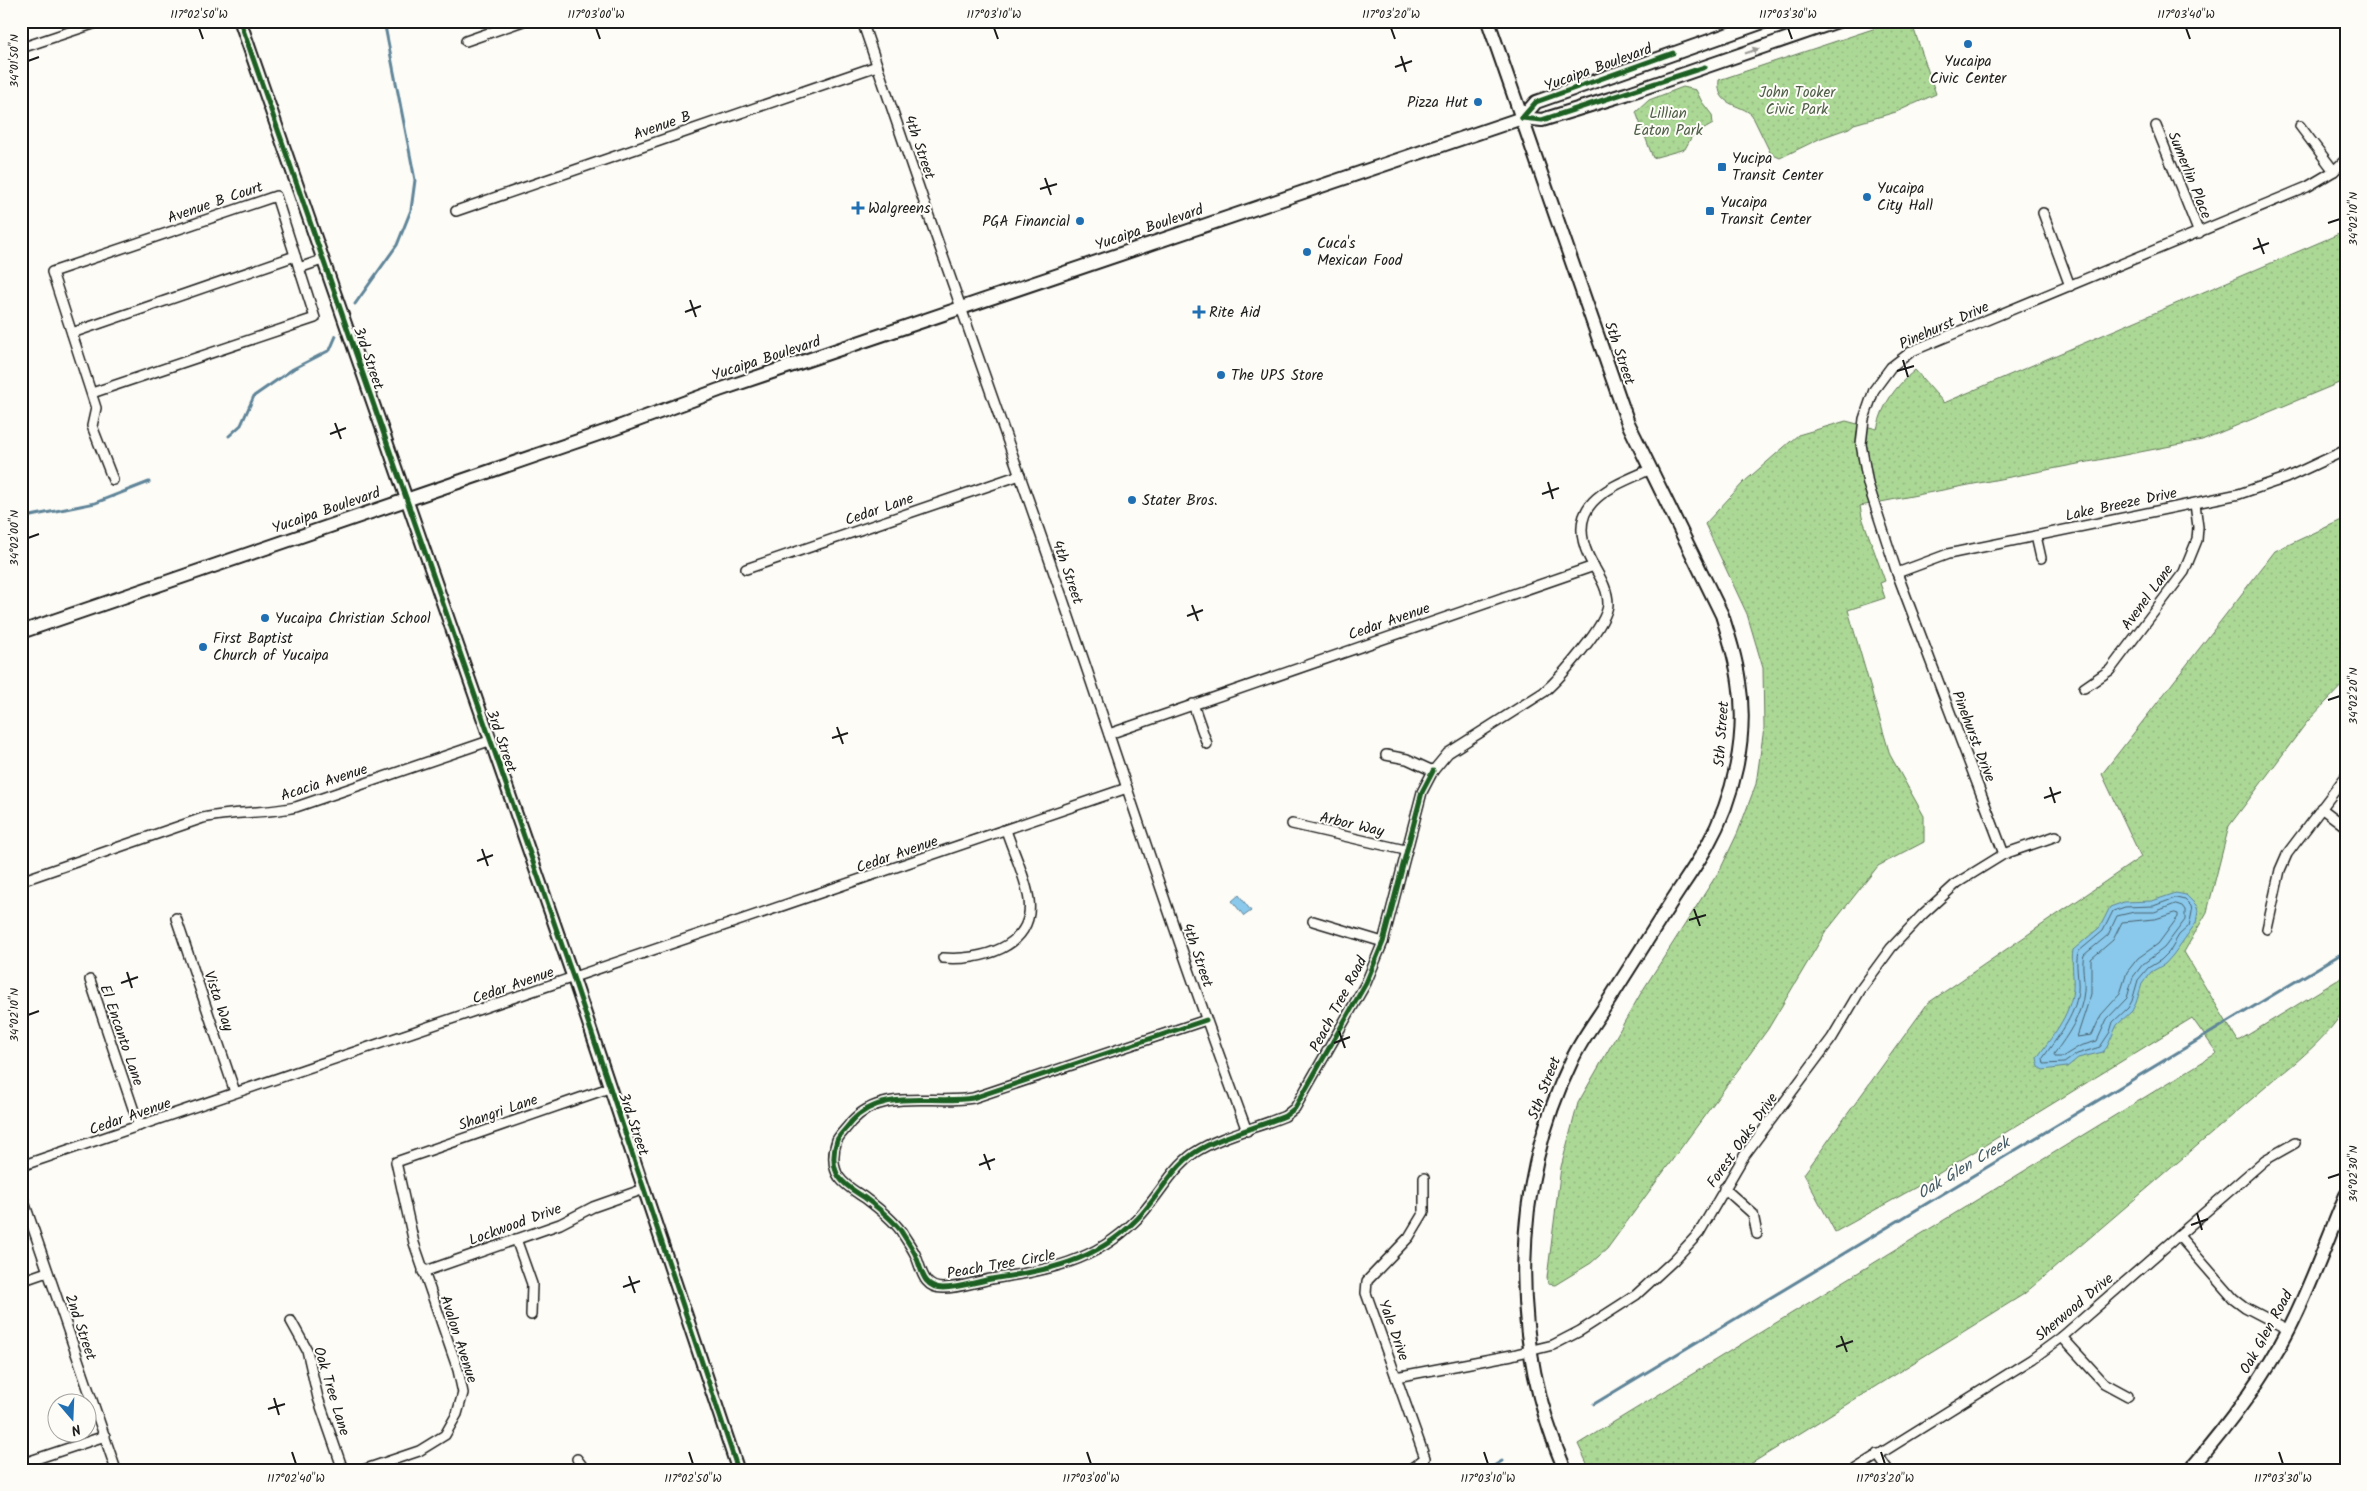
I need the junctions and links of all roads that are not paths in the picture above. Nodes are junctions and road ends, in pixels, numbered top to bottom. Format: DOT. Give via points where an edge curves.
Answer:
graph roads {
  1 [pos="102,21"];
  2 [pos="240,21"];
  3 [pos="523,21"];
  4 [pos="862,21"];
  5 [pos="1488,21"];
  6 [pos="1766,21"];
  7 [pos="1838,21"];
  8 [pos="466,41"];
  9 [pos="21,48"];
  10 [pos="877,66"];
  11 [pos="1522,118"];
  12 [pos="2156,126"];
  13 [pos="2300,126"];
  14 [pos="2346,160"];
  15 [pos="2334,171"];
  16 [pos="456,211"];
  17 [pos="2043,213"];
  18 [pos="2199,233"];
  19 [pos="295,256"];
  20 [pos="322,260"];
  21 [pos="299,268"];
  22 [pos="2070,286"];
  23 [pos="960,308"];
  24 [pos="72,333"];
  25 [pos="92,392"];
  26 [pos="2346,450"];
  27 [pos="1649,470"];
  28 [pos="1020,475"];
  29 [pos="113,480"];
  30 [pos="406,500"];
  31 [pos="2195,504"];
  32 [pos="2036,536"];
  33 [pos="2041,558"];
  34 [pos="1594,566"];
  35 [pos="746,569"];
  36 [pos="1897,573"];
  37 [pos="21,632"];
  38 [pos="2084,688"];
  39 [pos="1193,704"];
  40 [pos="1109,734"];
  41 [pos="489,741"];
  42 [pos="1207,744"];
  43 [pos="1386,755"];
  44 [pos="1433,771"];
  45 [pos="2346,776"];
  46 [pos="1127,788"];
  47 [pos="2321,808"];
  48 [pos="1292,824"];
  49 [pos="2346,828"];
  50 [pos="1006,830"];
  51 [pos="2056,836"];
  52 [pos="1405,850"];
  53 [pos="2004,854"];
  54 [pos="21,881"];
  55 [pos="176,918"];
  56 [pos="1313,921"];
  57 [pos="2266,929"];
  58 [pos="1383,942"];
  59 [pos="943,958"];
  60 [pos="573,978"];
  61 [pos="90,980"];
  62 [pos="1206,1020"];
  63 [pos="609,1088"];
  64 [pos="236,1092"];
  65 [pos="139,1126"];
  66 [pos="1247,1131"];
  67 [pos="2295,1143"];
  68 [pos="396,1162"];
  69 [pos="21,1166"];
  70 [pos="1424,1178"];
  71 [pos="1724,1188"];
  72 [pos="644,1189"];
  73 [pos="21,1193"];
  74 [pos="2346,1196"];
  75 [pos="1757,1234"];
  76 [pos="2179,1236"];
  77 [pos="516,1239"];
  78 [pos="47,1272"];
  79 [pos="422,1272"];
  80 [pos="21,1281"];
  81 [pos="531,1315"];
  82 [pos="291,1321"];
  83 [pos="2289,1330"];
  84 [pos="2062,1337"];
  85 [pos="1530,1351"];
  86 [pos="1396,1377"];
  87 [pos="2128,1396"];
  88 [pos="105,1436"];
  89 [pos="1877,1454"];
  90 [pos="577,1459"];
  91 [pos="21,1464"];
  92 [pos="116,1470"];
  93 [pos="343,1470"];
  94 [pos="363,1470"];
  95 [pos="585,1470"];
  96 [pos="738,1470"];
  97 [pos="1409,1470"];
  98 [pos="1565,1470"];
  99 [pos="1854,1470"];
  100 [pos="1888,1470"];
  101 [pos="2190,1470"];
  1 -- 9 [label="street"];
  2 -- 20 [label="street, 3rd Street"];
  3 -- 8 [label="street"];
  4 -- 10 [label="street, 4th Street"];
  5 -- 11 [label="main road, 5th Street"];
  6 -- 11 [label="main road, Yucaipa Boulevard" via="1536,102"];
  11 -- 7 [label="main road, Yucaipa Boulevard, one-way" via="1542,120"];
  10 -- 16 [label="street, Avenue B"];
  10 -- 23 [label="street, 4th Street"];
  11 -- 23 [label="main road, Yucaipa Boulevard"];
  11 -- 27 [label="main road, 5th Street" via="1612,380"];
  12 -- 18 [label="street, Sumerlin Place"];
  13 -- 15 [label="street"];
  14 -- 15 [label="street, Pinehurst Drive"];
  15 -- 18 [label="street, Pinehurst Drive" via="2307,187"];
  17 -- 22 [label="street"];
  18 -- 22 [label="street, Pinehurst Drive"];
  19 -- 21 [label="street, Avenue B Court"];
  19 -- 24 [label="street"];
  19 -- 24 [label="street, Avenue B Court" via="276,196 52,272"];
  20 -- 21 [label="street"];
  20 -- 30 [label="street, 3rd Street"];
  21 -- 25 [label="street, Avenue B Court" via="314,318"];
  22 -- 36 [label="street, Pinehurst Drive" via="1912,351 1891,367 1874,390 1864,418 1861,444 1868,484"];
  23 -- 28 [label="street, 4th Street"];
  23 -- 30 [label="main road, Yucaipa Boulevard"];
  24 -- 25 [label="street, Avenue B Court"];
  25 -- 29 [label="street, Avenue B Court" via="96,408 92,426"];
  26 -- 31 [label="street, Lake Breeze Drive" via="2286,478"];
  27 -- 34 [label="street, Peach Tree Road" via="1609,487 1591,504 1582,532"];
  27 -- 85 [label="main road, 5th Street" via="1706,581 1731,642 1740,683 1740,743 1726,803 1708,845 1572,1059 1550,1114 1534,1166 1527,1211 1524,1262"];
  28 -- 35 [label="street, Cedar Lane"];
  28 -- 40 [label="street, 4th Street"];
  30 -- 37 [label="main road, Yucaipa Boulevard"];
  30 -- 41 [label="street, 3rd Street"];
  31 -- 32 [label="street, Lake Breeze Drive"];
  31 -- 38 [label="street, Avenel Lane" via="2197,540 2184,572 2110,670"];
  32 -- 33 [label="street"];
  32 -- 36 [label="street, Lake Breeze Drive" via="1948,554"];
  34 -- 39 [label="street, Cedar Avenue"];
  34 -- 44 [label="street, Peach Tree Road" via="1604,585 1608,605 1600,626 1544,692 1448,753"];
  36 -- 53 [label="street, Pinehurst Drive"];
  39 -- 40 [label="street, Cedar Avenue"];
  39 -- 42 [label="street"];
  40 -- 46 [label="street, 4th Street"];
  41 -- 54 [label="street, Acacia Avenue" via="296,807 203,818"];
  41 -- 60 [label="street, 3rd Street"];
  43 -- 44 [label="street" via="1407,759"];
  44 -- 52 [label="street, Peach Tree Road" via="1422,792"];
  45 -- 47 [label="street"];
  46 -- 50 [label="street, Cedar Avenue"];
  46 -- 62 [label="street, 4th Street"];
  47 -- 49 [label="street"];
  47 -- 57 [label="street" via="2298,838 2280,870"];
  48 -- 52 [label="street, Arbor Way"];
  50 -- 59 [label="street" via="1030,901 1028,921 1011,943 987,954 963,960"];
  50 -- 60 [label="street, Cedar Avenue"];
  51 -- 53 [label="street, Forest Oaks Drive"];
  52 -- 58 [label="street, Peach Tree Road"];
  53 -- 71 [label="street, Forest Oaks Drive" via="1957,883 1891,948 1861,989 1832,1038"];
  55 -- 64 [label="street, Vista Way"];
  56 -- 58 [label="street"];
  58 -- 66 [label="street, Peach Tree Road" via="1366,983 1295,1108 1285,1116"];
  60 -- 63 [label="street, 3rd Street"];
  60 -- 64 [label="street, Cedar Avenue"];
  61 -- 65 [label="street, El Encanto Lane"];
  62 -- 66 [label="street, 4th Street"];
  62 -- 66 [label="street, Peach Tree Circle" via="973,1098 956,1101 910,1099 879,1104 856,1117 838,1140 834,1168 839,1178 898,1227 915,1253 929,1285 944,1288 1049,1270 1087,1256 1124,1232 1192,1155 1209,1144"];
  63 -- 68 [label="street, Shangri Lane"];
  63 -- 72 [label="street, 3rd Street"];
  64 -- 65 [label="street, Cedar Avenue"];
  65 -- 69 [label="street, Cedar Avenue"];
  67 -- 76 [label="street, Sherwood Drive" via="2265,1160"];
  68 -- 79 [label="street, Avalon Avenue"];
  70 -- 86 [label="street, Yale Drive" via="1424,1212 1409,1237 1367,1281 1366,1293"];
  71 -- 75 [label="street" via="1753,1214"];
  71 -- 85 [label="street, Forest Oaks Drive" via="1699,1233 1636,1295 1568,1338"];
  72 -- 77 [label="street, Lockwood Drive"];
  72 -- 96 [label="street, 3rd Street"];
  73 -- 78 [label="street, 2nd Street"];
  74 -- 83 [label="main road, Oak Glen Road"];
  76 -- 83 [label="street" via="2233,1298"];
  76 -- 84 [label="street, Sherwood Drive"];
  77 -- 79 [label="street, Lockwood Drive"];
  77 -- 81 [label="street" via="532,1284"];
  78 -- 80 [label="street"];
  78 -- 88 [label="street, 2nd Street"];
  79 -- 94 [label="street, Avalon Avenue" via="458,1370 463,1393 457,1414 445,1434 428,1447"];
  82 -- 93 [label="street, Oak Tree Lane" via="307,1350 318,1398"];
  83 -- 101 [label="main road, Oak Glen Road" via="2253,1389"];
  84 -- 87 [label="street" via="2104,1383"];
  84 -- 89 [label="street, Sherwood Drive" via="2032,1359"];
  85 -- 86 [label="street, Forest Oaks Drive"];
  85 -- 98 [label="main road, 5th Street" via="1539,1393"];
  86 -- 97 [label="street, Yale Drive" via="1425,1458"];
  88 -- 91 [label="street"];
  88 -- 92 [label="street, 2nd Street"];
  89 -- 99 [label="street, Sherwood Drive"];
  89 -- 100 [label="street"];
  90 -- 95 [label="street"];
}
